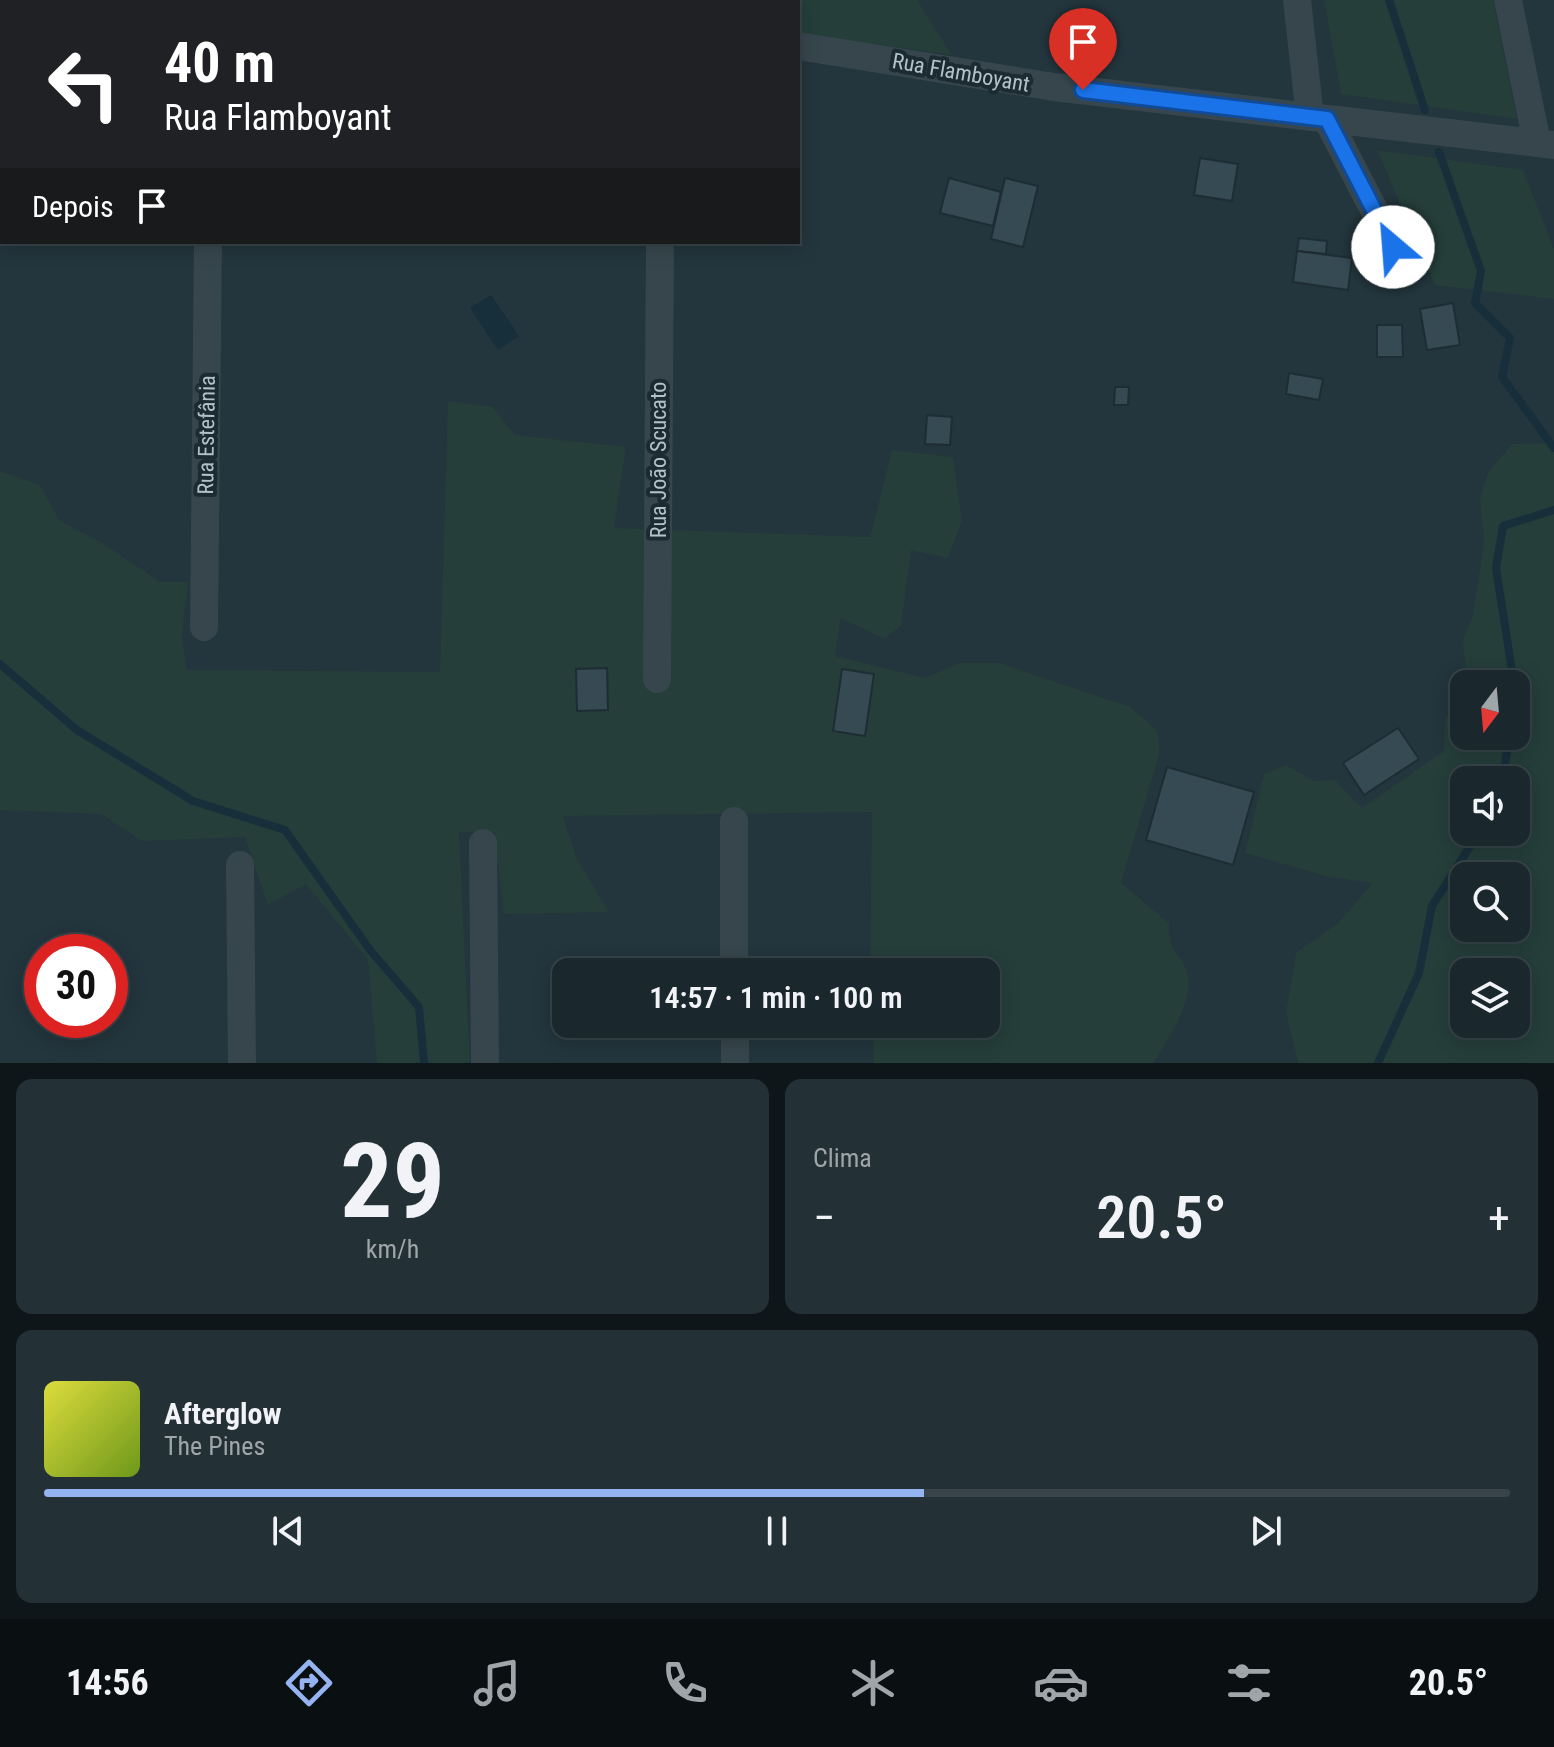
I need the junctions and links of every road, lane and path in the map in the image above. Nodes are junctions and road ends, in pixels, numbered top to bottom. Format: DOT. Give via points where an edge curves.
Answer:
graph roads {
  1 [pos="1297,0"];
  2 [pos="1508,0"];
  3 [pos="800,46"];
  4 [pos="1318,118"];
  5 [pos="1545,144"];
  6 [pos="208,244"];
  7 [pos="660,244"];
  8 [pos="1406,272"];
  9 [pos="204,627"];
  10 [pos="657,679"];
  11 [pos="734,821"];
  12 [pos="483,843"];
  13 [pos="240,865"];
  14 [pos="734,958"];
  15 [pos="735,1038"];
  16 [pos="242,1063"];
  17 [pos="485,1063"];
  18 [pos="735,1063"];
  1 -- 4 [label="street"];
  2 -- 5 [label="street"];
  3 -- 4 [label="street, Rua Flamboyant" via="1020,83"];
  4 -- 5 [label="street, Rua Flamboyant"];
  4 -- 8 [label="street"];
  6 -- 9 [label="street, Rua Estefânia"];
  7 -- 10 [label="street, Rua João Scucato"];
  11 -- 14 [label="street"];
  12 -- 17 [label="street"];
  13 -- 16 [label="street"];
  15 -- 18 [label="street"];
}
